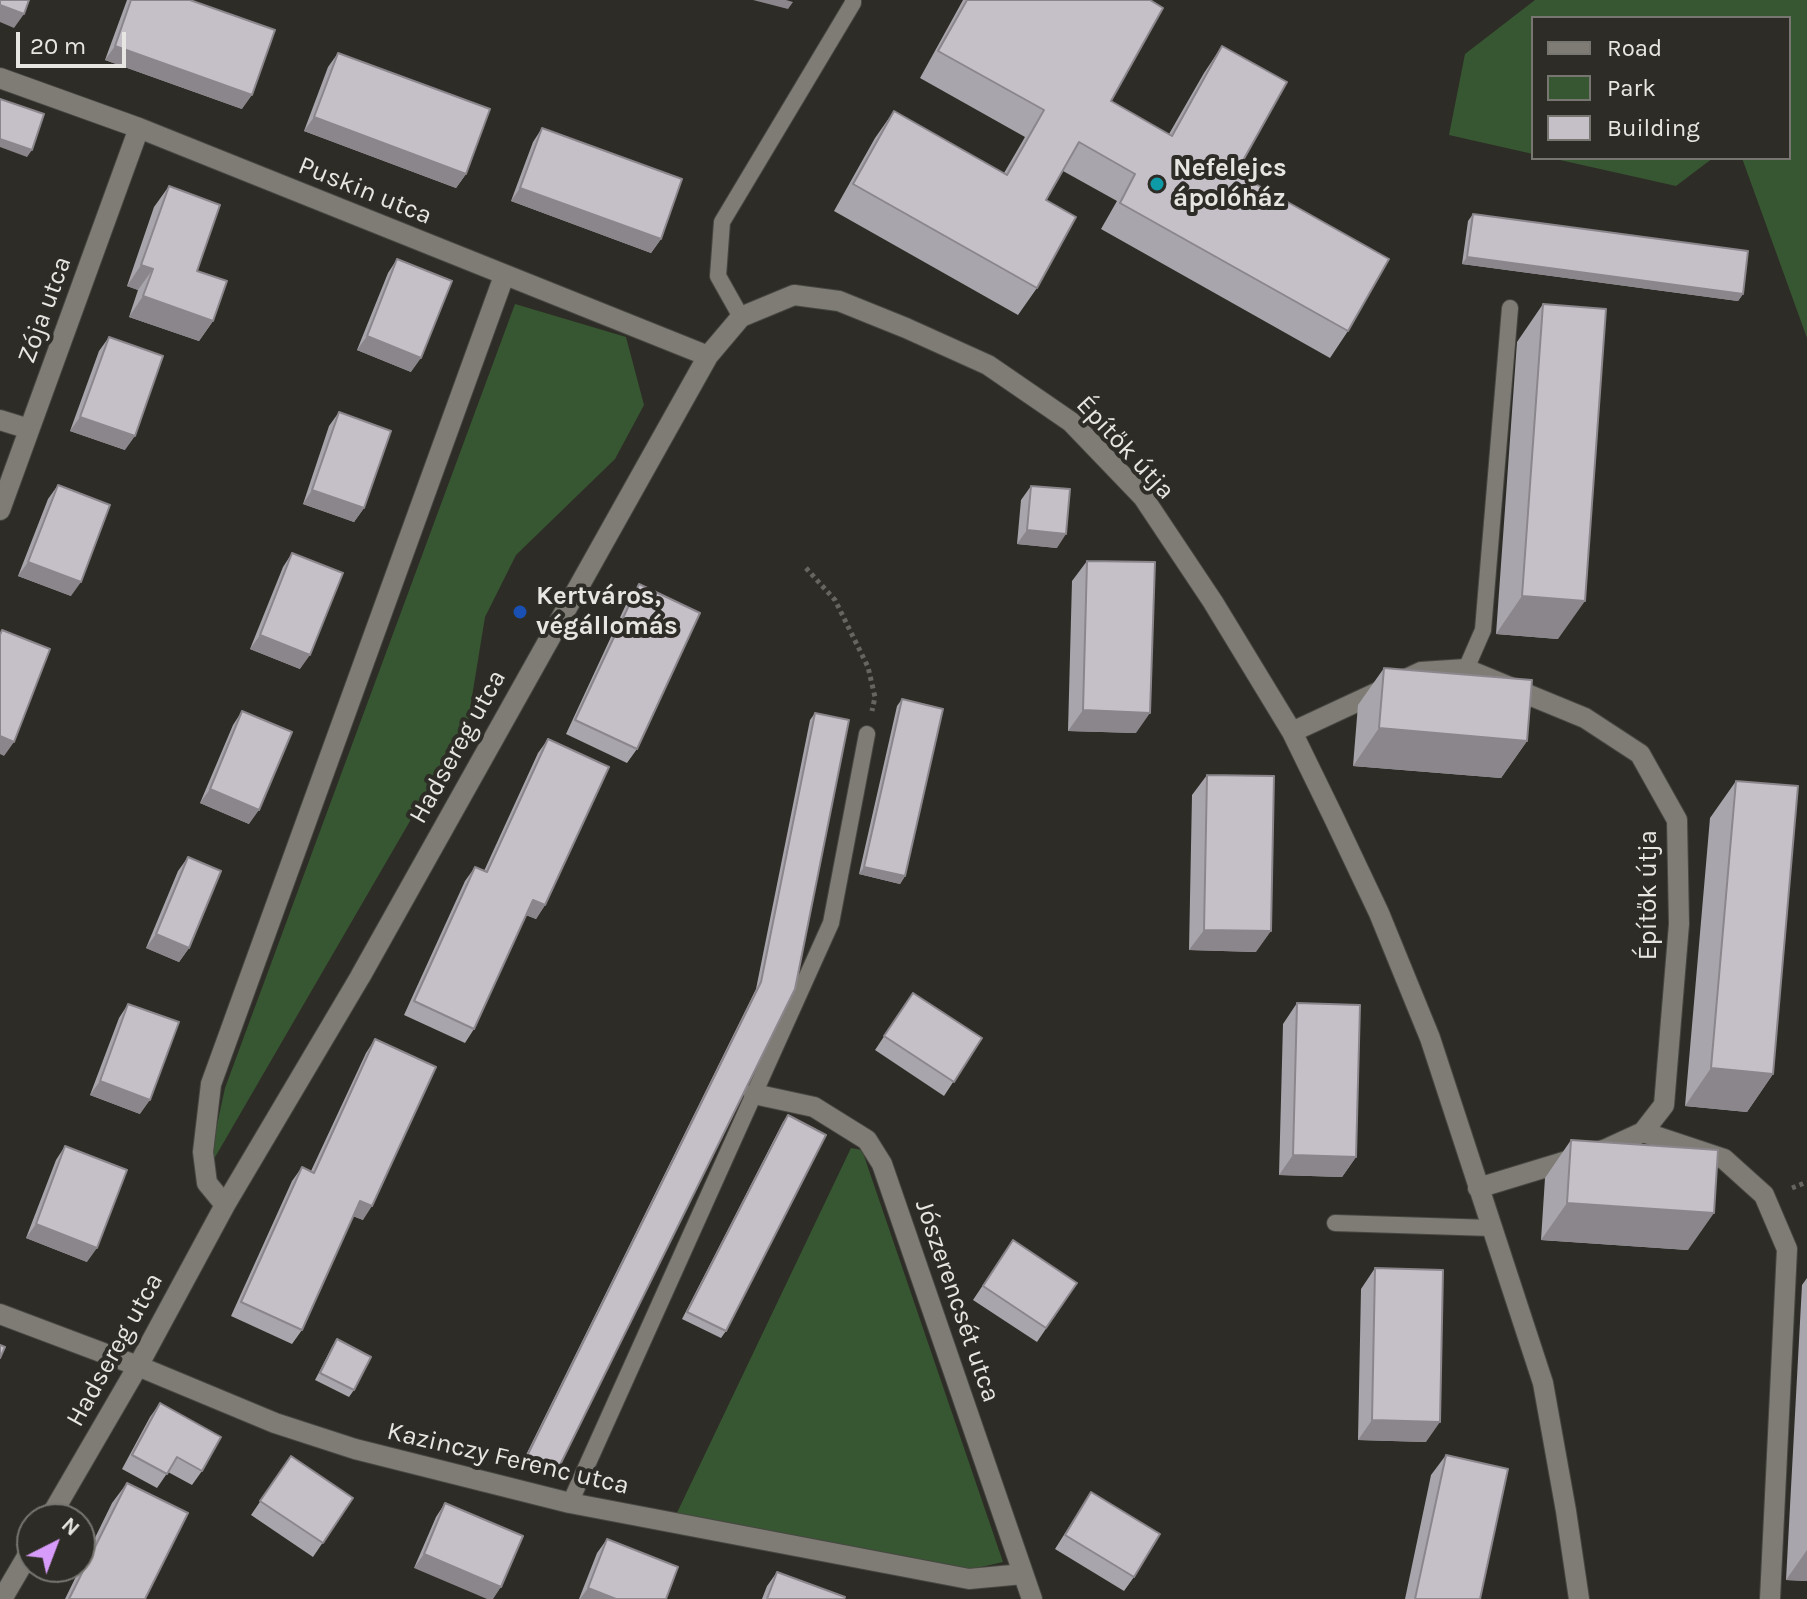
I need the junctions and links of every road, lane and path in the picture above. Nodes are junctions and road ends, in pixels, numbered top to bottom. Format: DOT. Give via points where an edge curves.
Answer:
graph roads {
  1 [pos="853,0"];
  2 [pos="0,78"];
  3 [pos="139,128"];
  4 [pos="504,276"];
  5 [pos="1510,308"];
  6 [pos="741,317"];
  7 [pos="708,356"];
  8 [pos="0,420"];
  9 [pos="29,429"];
  10 [pos="0,510"];
  11 [pos="806,568"];
  12 [pos="1466,669"];
  13 [pos="1292,732"];
  14 [pos="867,734"];
  15 [pos="754,1094"];
  16 [pos="1643,1132"];
  17 [pos="1478,1188"];
  18 [pos="225,1205"];
  19 [pos="1335,1223"];
  20 [pos="1491,1228"];
  21 [pos="0,1314"];
  22 [pos="138,1366"];
  23 [pos="58,1503"];
  24 [pos="570,1503"];
  25 [pos="1023,1574"];
  26 [pos="16,1575"];
  27 [pos="2,1599"];
  28 [pos="1032,1599"];
  29 [pos="1579,1599"];
  30 [pos="1770,1599"];
  1 -- 6 [label="lane" via="722,222 718,276"];
  2 -- 3 [label="street, Puskin utca"];
  3 -- 4 [label="street, Puskin utca"];
  3 -- 9 [label="street, Zója utca"];
  4 -- 7 [label="street, Puskin utca"];
  4 -- 18 [label="street" via="211,1084 203,1152 207,1183"];
  5 -- 12 [label="lane" via="1483,630"];
  6 -- 7 [label="street, Hadsereg utca"];
  6 -- 13 [label="street, Építők útja" via="794,295 839,301 988,365 1071,422 1143,497"];
  7 -- 18 [label="street, Hadsereg utca" via="360,977"];
  8 -- 9 [label="street"];
  9 -- 10 [label="street, Zója utca"];
  11 -- 14 [label="path" via="835,600 868,667 875,697"];
  12 -- 13 [label="street, Építők útja" via="1421,672"];
  12 -- 16 [label="street, Építők útja" via="1585,718 1640,754 1677,820 1679,924 1664,1105"];
  13 -- 17 [label="street, Építők útja" via="1385,927 1430,1038"];
  14 -- 15 [label="lane" via="831,923"];
  15 -- 24 [label="lane"];
  15 -- 25 [label="street, Jószerencsét utca" via="814,1107 867,1140 882,1164"];
  16 -- 17 [label="street" via="1606,1149"];
  16 -- 30 [label="street" via="1724,1159 1764,1195 1787,1249"];
  17 -- 20 [label="street, Építők útja"];
  18 -- 22 [label="street, Hadsereg utca"];
  19 -- 20 [label="lane"];
  20 -- 29 [label="street, Építők útja" via="1543,1383"];
  21 -- 22 [label="street, Kazinczy Ferenc utca"];
  22 -- 23 [label="street, Hadsereg utca"];
  22 -- 24 [label="street, Kazinczy Ferenc utca" via="275,1423 355,1449"];
  24 -- 25 [label="street, Kazinczy Ferenc utca" via="969,1579"];
  25 -- 28 [label="street, Jószerencsét utca"];
  26 -- 27 [label="street"];
}
